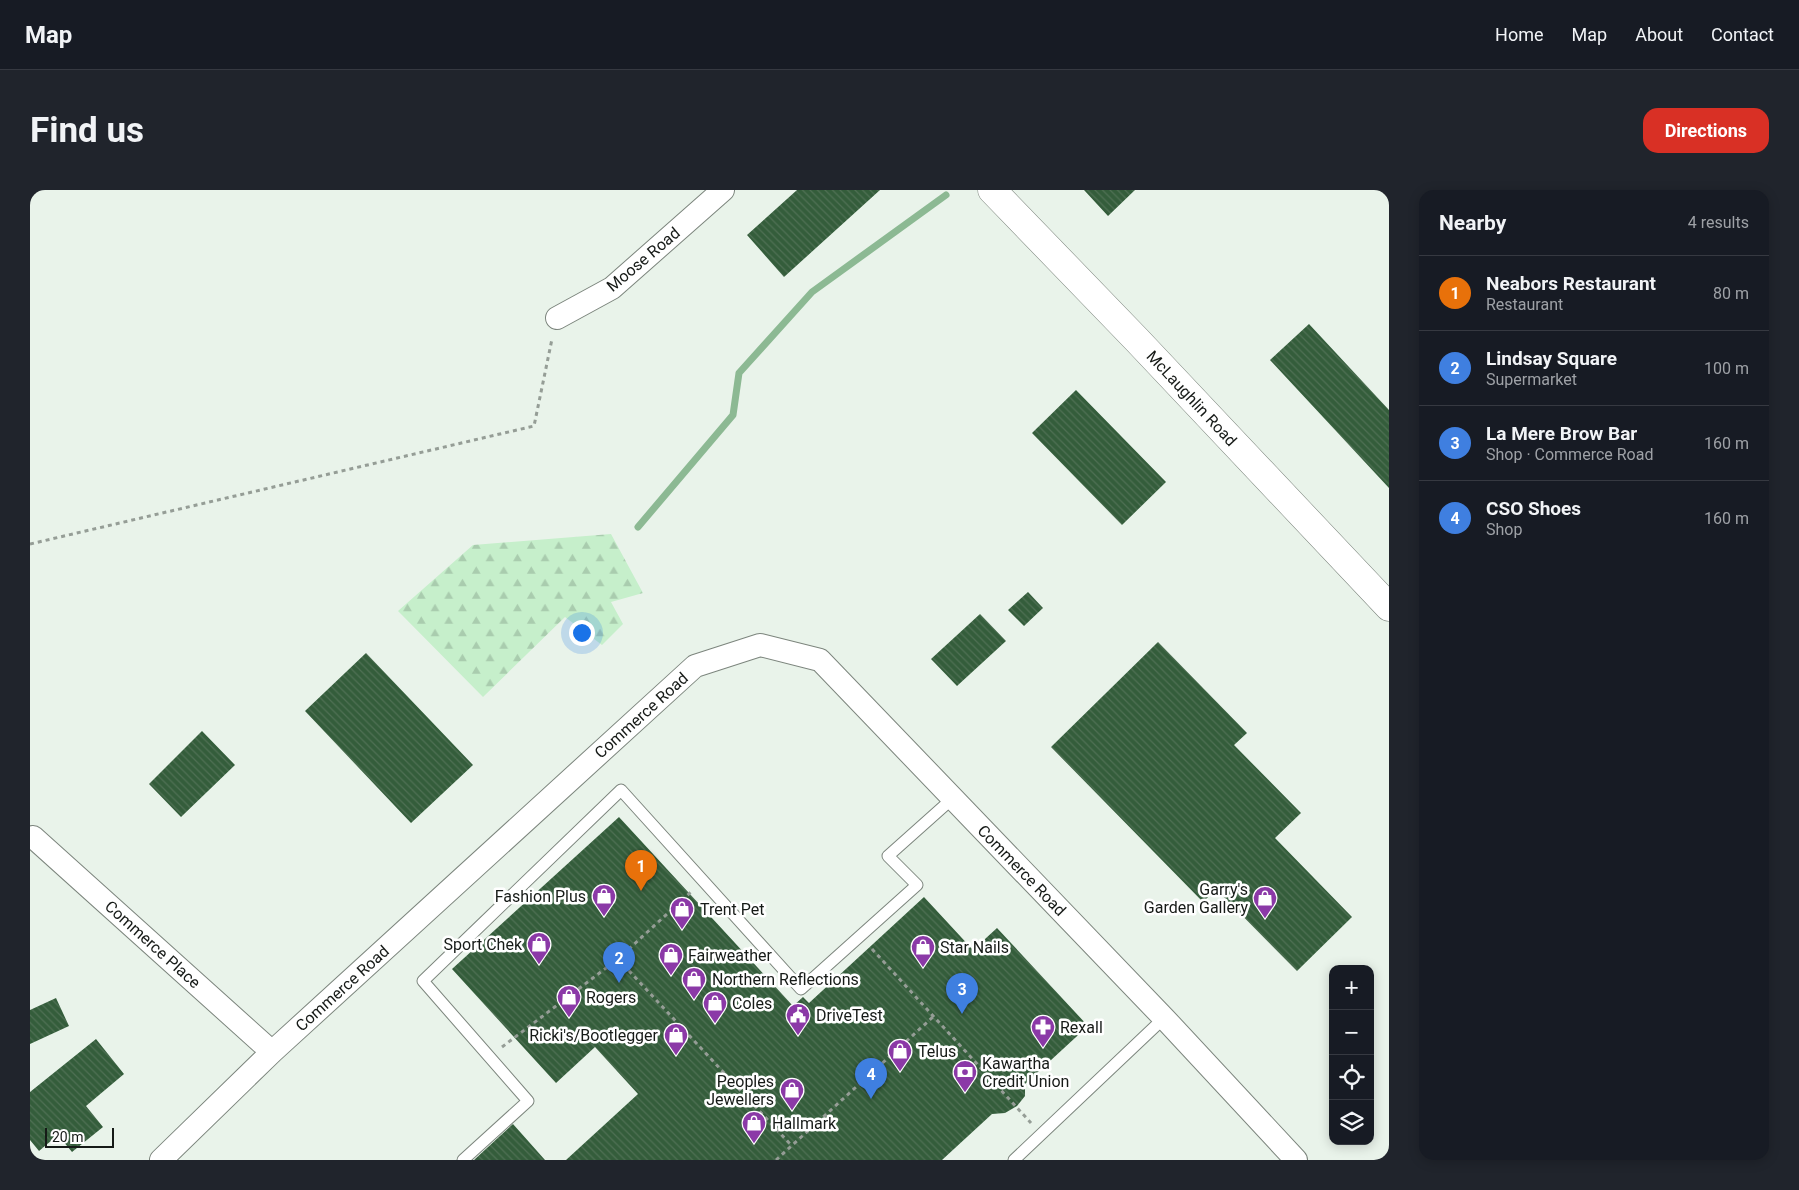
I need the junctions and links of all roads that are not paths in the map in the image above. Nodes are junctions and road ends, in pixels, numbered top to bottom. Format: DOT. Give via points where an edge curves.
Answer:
graph roads {
  1 [pos="722,190"];
  2 [pos="992,190"];
  3 [pos="557,318"];
  4 [pos="1389,607"];
  5 [pos="953,798"];
  6 [pos="33,836"];
  7 [pos="1164,1018"];
  8 [pos="272,1052"];
  9 [pos="162,1160"];
  10 [pos="463,1160"];
  11 [pos="1014,1160"];
  12 [pos="1296,1160"];
  1 -- 3 [label="street, Moose Road" via="612,288"];
  2 -- 4 [label="street, McLaughlin Road"];
  5 -- 7 [label="street, Commerce Road"];
  5 -- 8 [label="street, Commerce Road" via="820,660 760,645 695,666"];
  5 -- 10 [label="lane" via="888,856 917,885 801,989 621,790 423,981 528,1101"];
  6 -- 8 [label="street, Commerce Place"];
  7 -- 11 [label="lane"];
  7 -- 12 [label="street, Commerce Road"];
  8 -- 9 [label="street, Commerce Road"];
}
